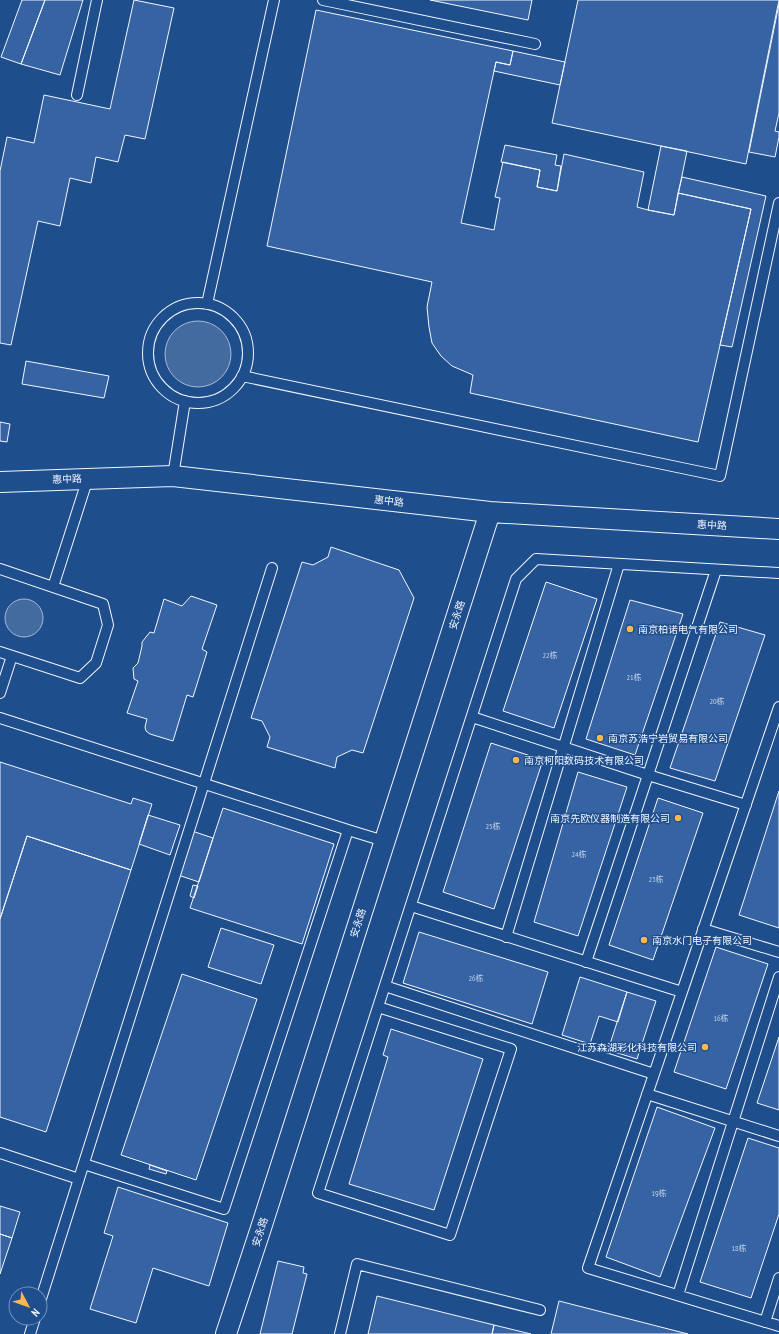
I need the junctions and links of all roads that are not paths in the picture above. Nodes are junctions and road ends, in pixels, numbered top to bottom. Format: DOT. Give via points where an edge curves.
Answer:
graph roads {
  1 [pos="98,0"];
  2 [pos="274,0"];
  3 [pos="323,0"];
  4 [pos="535,44"];
  5 [pos="76,95"];
  6 [pos="779,203"];
  7 [pos="207,304"];
  8 [pos="242,376"];
  9 [pos="186,401"];
  10 [pos="173,476"];
  11 [pos="88,478"];
  12 [pos="0,482"];
  13 [pos="490,512"];
  14 [pos="779,529"];
  15 [pos="619,564"];
  16 [pos="272,568"];
  17 [pos="0,569"];
  18 [pos="716,570"];
  19 [pos="779,573"];
  20 [pos="53,587"];
  21 [pos="0,652"];
  22 [pos="12,656"];
  23 [pos="0,693"];
  24 [pos="779,707"];
  25 [pos="472,717"];
  26 [pos="0,718"];
  27 [pos="564,748"];
  28 [pos="648,775"];
  29 [pos="204,784"];
  30 [pos="746,804"];
  31 [pos="348,830"];
  32 [pos="384,842"];
  33 [pos="411,906"];
  34 [pos="703,929"];
  35 [pos="506,937"];
  36 [pos="779,952"];
  37 [pos="586,962"];
  38 [pos="779,977"];
  39 [pos="385,986"];
  40 [pos="682,992"];
  41 [pos="378,1007"];
  42 [pos="654,1074"];
  43 [pos="647,1094"];
  44 [pos="733,1121"];
  45 [pos="779,1136"];
  46 [pos="0,1153"];
  47 [pos="84,1164"];
  48 [pos="79,1179"];
  49 [pos="779,1278"];
  50 [pos="45,1286"];
  51 [pos="678,1295"];
  52 [pos="540,1310"];
  53 [pos="765,1322"];
  54 [pos="779,1326"];
  55 [pos="226,1334"];
  56 [pos="340,1334"];
  1 -- 5 [label="lane"];
  2 -- 7 [label="lane"];
  3 -- 4 [label="lane"];
  6 -- 8 [label="lane" via="720,476"];
  7 -- 8 [label="lane" via="227,313 243,332 247,344 247,357"];
  7 -- 9 [label="lane" via="191,304 168,313 159,321 148,344 150,369 156,381 165,391 177,399"];
  8 -- 9 [label="lane" via="229,392 217,399 204,402"];
  9 -- 10 [label="lane"];
  10 -- 11 [label="street, 惠中路"];
  10 -- 13 [label="street, 惠中路"];
  11 -- 12 [label="street, 惠中路"];
  11 -- 20 [label="lane"];
  13 -- 14 [label="street, 惠中路"];
  13 -- 32 [label="street, 安永路"];
  15 -- 18 [label="lane"];
  15 -- 25 [label="lane" via="536,559 516,579"];
  15 -- 27 [label="lane"];
  16 -- 29 [label="lane"];
  17 -- 20 [label="lane"];
  18 -- 19 [label="lane"];
  18 -- 28 [label="lane"];
  20 -- 22 [label="lane" via="103,604 108,625 96,663 80,678"];
  21 -- 22 [label="lane"];
  22 -- 23 [label="lane"];
  24 -- 30 [label="lane"];
  25 -- 27 [label="lane"];
  25 -- 33 [label="lane"];
  26 -- 29 [label="lane"];
  27 -- 28 [label="lane"];
  27 -- 35 [label="lane"];
  28 -- 30 [label="lane"];
  28 -- 37 [label="lane"];
  29 -- 31 [label="lane"];
  29 -- 47 [label="lane"];
  30 -- 34 [label="lane"];
  31 -- 32 [label="lane"];
  31 -- 47 [label="lane" via="224,1209"];
  32 -- 55 [label="street, 安永路"];
  33 -- 35 [label="lane"];
  33 -- 39 [label="lane"];
  34 -- 36 [label="lane"];
  34 -- 40 [label="lane"];
  35 -- 37 [label="lane"];
  37 -- 40 [label="lane"];
  38 -- 44 [label="lane"];
  39 -- 41 [label="lane"];
  39 -- 42 [label="lane"];
  40 -- 42 [label="lane"];
  41 -- 41 [label="lane" via="318,1193 450,1235 511,1049"];
  42 -- 43 [label="lane"];
  43 -- 44 [label="lane"];
  43 -- 51 [label="lane" via="588,1268"];
  44 -- 45 [label="lane"];
  44 -- 51 [label="lane"];
  46 -- 48 [label="lane"];
  47 -- 48 [label="lane"];
  48 -- 50 [label="lane"];
  49 -- 53 [label="lane"];
  51 -- 53 [label="lane"];
  52 -- 56 [label="lane" via="357,1264"];
  53 -- 54 [label="lane"];
}
